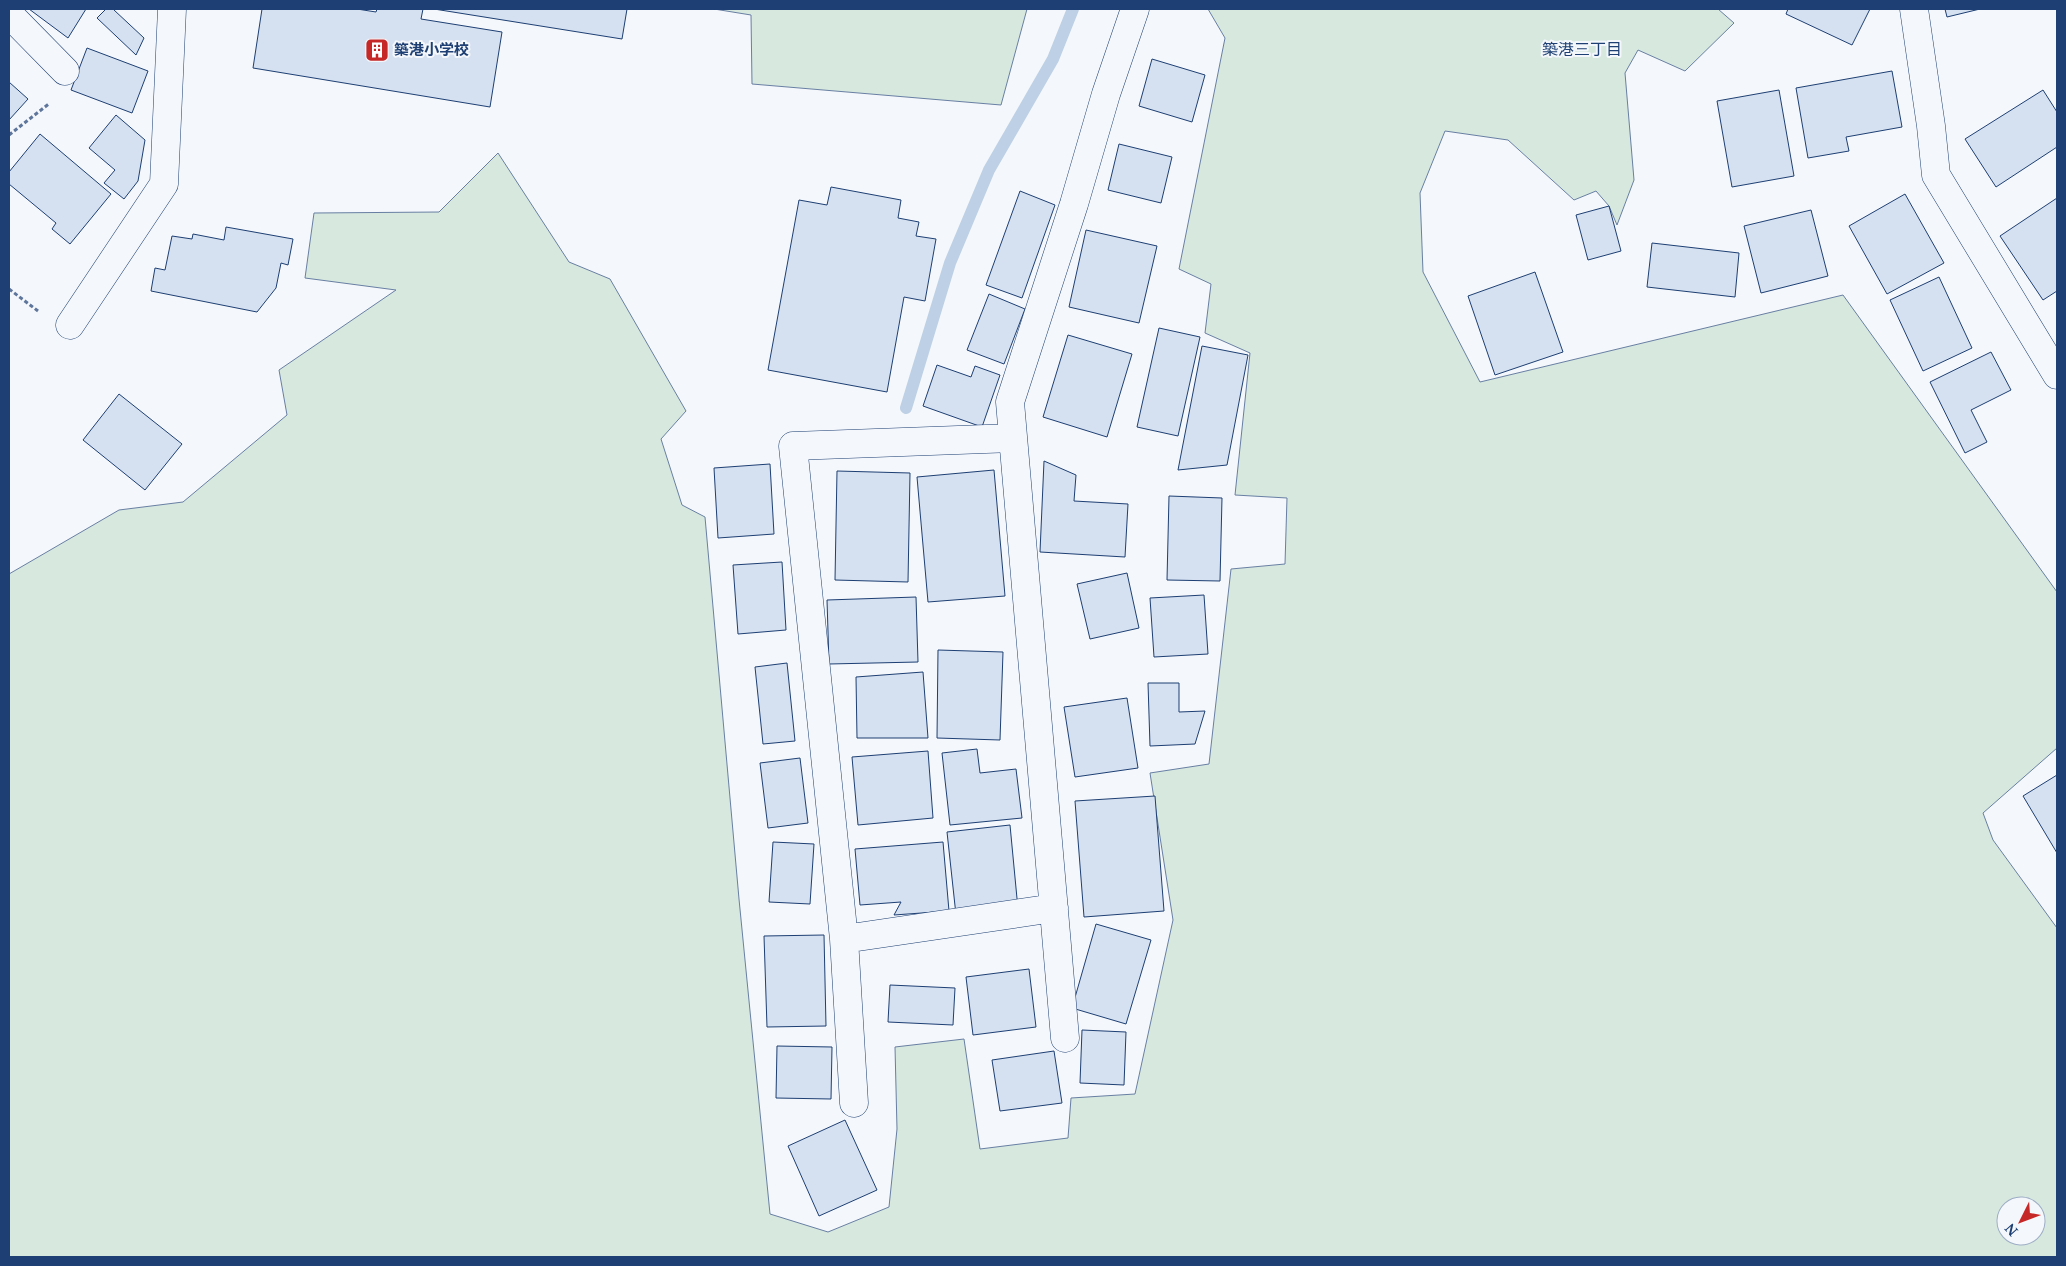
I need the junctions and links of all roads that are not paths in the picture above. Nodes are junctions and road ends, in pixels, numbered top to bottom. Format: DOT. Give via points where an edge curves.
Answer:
graph roads {
  1 [pos="172,9"];
  2 [pos="1135,9"];
  3 [pos="1914,9"];
  4 [pos="9,14"];
  5 [pos="65,71"];
  6 [pos="70,325"];
  7 [pos="2057,375"];
  8 [pos="1012,438"];
  9 [pos="1054,908"];
  10 [pos="844,939"];
  11 [pos="1065,1038"];
  12 [pos="854,1103"];
  1 -- 6 [label="street" via="164,184"];
  2 -- 8 [label="street" via="1010,402"];
  3 -- 7 [label="street" via="1936,176"];
  4 -- 5 [label="street"];
  8 -- 9 [label="street"];
  8 -- 10 [label="street" via="793,446"];
  9 -- 10 [label="street"];
  9 -- 11 [label="street"];
  10 -- 12 [label="street"];
}
